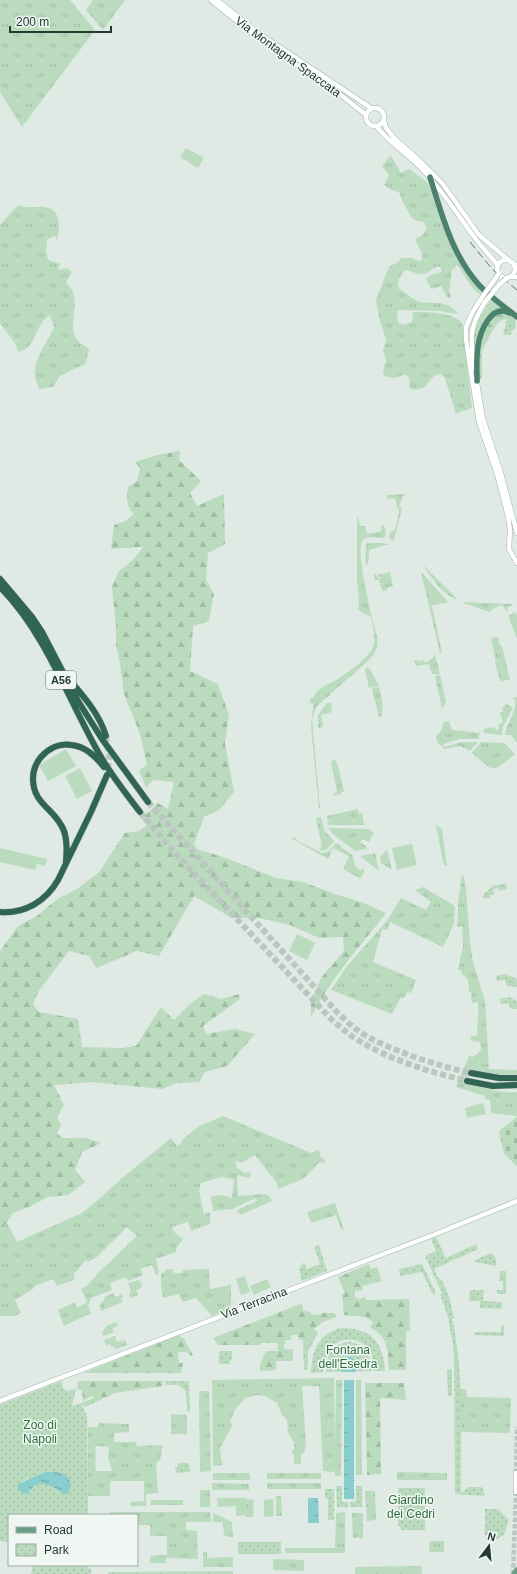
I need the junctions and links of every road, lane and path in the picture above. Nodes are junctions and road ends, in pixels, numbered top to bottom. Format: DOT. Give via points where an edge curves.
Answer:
graph roads {
  1 [pos="211,0"];
  2 [pos="217,0"];
  3 [pos="371,108"];
  4 [pos="366,115"];
  5 [pos="384,121"];
  6 [pos="377,126"];
  7 [pos="430,177"];
  8 [pos="511,262"];
  9 [pos="517,265"];
  10 [pos="498,266"];
  11 [pos="498,273"];
  12 [pos="509,277"];
  13 [pos="517,277"];
  14 [pos="483,300"];
  15 [pos="516,316"];
  16 [pos="477,381"];
  17 [pos="483,435"];
  18 [pos="489,438"];
  19 [pos="517,532"];
  20 [pos="517,537"];
  21 [pos="510,543"];
  22 [pos="511,552"];
  23 [pos="517,556"];
  24 [pos="517,563"];
  25 [pos="0,579"];
  26 [pos="0,587"];
  27 [pos="64,674"];
  28 [pos="106,736"];
  29 [pos="107,775"];
  30 [pos="114,778"];
  31 [pos="148,802"];
  32 [pos="140,812"];
  33 [pos="66,861"];
  34 [pos="0,912"];
  35 [pos="471,1073"];
  36 [pos="517,1078"];
  37 [pos="467,1081"];
  38 [pos="517,1086"];
  39 [pos="517,1201"];
  40 [pos="508,1205"];
  41 [pos="517,1205"];
  42 [pos="0,1401"];
  43 [pos="516,1473"];
  44 [pos="516,1492"];
  45 [pos="517,1570"];
  46 [pos="514,1574"];
  1 -- 4 [label="main road, Via Montagna Spaccata" via="255,36"];
  2 -- 3 [label="main road, Via Montagna Spaccata" via="257,32"];
  3 -- 4 [label="main road"];
  3 -- 5 [label="main road" via="382,111"];
  4 -- 6 [label="main road" via="368,124"];
  5 -- 6 [label="main road"];
  5 -- 8 [label="main road" via="395,139 442,184 479,235"];
  6 -- 7 [label="main road"];
  7 -- 10 [label="main road"];
  7 -- 15 [label="highway" via="450,239 469,272 480,286"];
  8 -- 9 [label="street"];
  8 -- 10 [label="main road" via="503,261"];
  8 -- 12 [label="main road" via="515,271"];
  10 -- 11 [label="main road"];
  11 -- 12 [label="main road, bridge" via="502,277"];
  11 -- 14 [label="main road, bridge"];
  12 -- 13 [label="street"];
  12 -- 14 [label="main road, bridge"];
  14 -- 16 [label="main road" via="471,335"];
  14 -- 17 [label="main road" via="468,320 466,333 476,408"];
  15 -- 16 [label="highway" via="502,311 487,322 478,346"];
  16 -- 18 [label="main road" via="480,406"];
  17 -- 18 [label="main road" via="488,435"];
  17 -- 21 [label="main road" via="502,490"];
  18 -- 19 [label="main road"];
  20 -- 21 [label="main road"];
  21 -- 22 [label="main road"];
  22 -- 23 [label="main road"];
  22 -- 24 [label="main road"];
  25 -- 27 [label="highway, A56" via="32,616"];
  26 -- 30 [label="highway, A56" via="20,608 37,633"];
  27 -- 28 [label="highway" via="95,712"];
  27 -- 31 [label="highway, A56" via="102,739"];
  29 -- 33 [label="highway"];
  30 -- 32 [label="highway, A56"];
  30 -- 33 [label="highway" via="96,758 76,745 62,744 46,752 38,761 34,771 34,791 64,831"];
  33 -- 34 [label="highway" via="56,884 38,903 19,911"];
  35 -- 36 [label="highway"];
  37 -- 38 [label="highway" via="493,1086"];
  39 -- 40 [label="main road, Via Terracina"];
  40 -- 41 [label="main road, Via Terracina"];
  40 -- 42 [label="main road, Via Terracina"];
  43 -- 44 [label="main road"];
  45 -- 46 [label="main road"];
}
